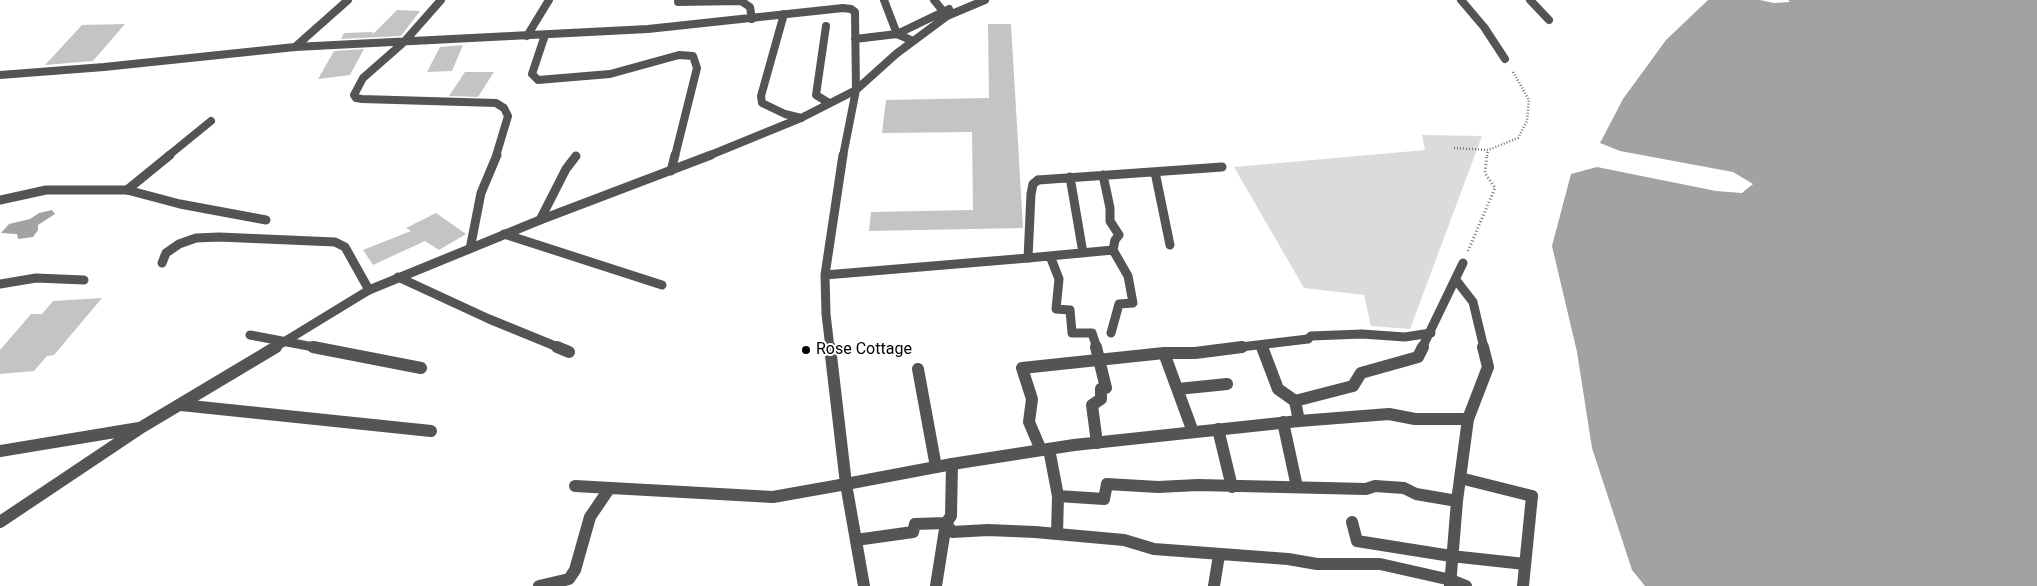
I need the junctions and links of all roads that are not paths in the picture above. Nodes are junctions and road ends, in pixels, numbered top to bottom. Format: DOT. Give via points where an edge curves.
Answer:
graph roads {
  1 [pos="348,0"];
  2 [pos="441,0"];
  3 [pos="549,0"];
  4 [pos="884,0"];
  5 [pos="934,0"];
  6 [pos="970,0"];
  7 [pos="985,0"];
  8 [pos="1461,0"];
  9 [pos="1530,0"];
  10 [pos="678,2"];
  11 [pos="842,4"];
  12 [pos="784,14"];
  13 [pos="945,14"];
  14 [pos="752,18"];
  15 [pos="1549,20"];
  16 [pos="826,26"];
  17 [pos="897,34"];
  18 [pos="546,35"];
  19 [pos="527,36"];
  20 [pos="856,39"];
  21 [pos="913,41"];
  22 [pos="404,42"];
  23 [pos="295,47"];
  24 [pos="1505,59"];
  25 [pos="0,75"];
  26 [pos="856,90"];
  27 [pos="829,103"];
  28 [pos="801,118"];
  29 [pos="211,121"];
  30 [pos="576,156"];
  31 [pos="1222,166"];
  32 [pos="671,171"];
  33 [pos="1155,172"];
  34 [pos="1102,175"];
  35 [pos="1070,177"];
  36 [pos="127,190"];
  37 [pos="0,200"];
  38 [pos="266,220"];
  39 [pos="540,220"];
  40 [pos="504,234"];
  41 [pos="1170,245"];
  42 [pos="470,249"];
  43 [pos="1113,250"];
  44 [pos="1083,252"];
  45 [pos="1050,256"];
  46 [pos="1028,258"];
  47 [pos="162,263"];
  48 [pos="1463,263"];
  49 [pos="825,275"];
  50 [pos="398,277"];
  51 [pos="84,280"];
  52 [pos="1456,280"];
  53 [pos="0,284"];
  54 [pos="662,285"];
  55 [pos="369,290"];
  56 [pos="1431,333"];
  57 [pos="1111,334"];
  58 [pos="250,335"];
  59 [pos="283,341"];
  60 [pos="1261,345"];
  61 [pos="569,352"];
  62 [pos="1164,353"];
  63 [pos="1100,359"];
  64 [pos="421,368"];
  65 [pos="918,369"];
  66 [pos="1227,384"];
  67 [pos="1178,389"];
  68 [pos="1295,401"];
  69 [pos="181,405"];
  70 [pos="1468,419"];
  71 [pos="1300,421"];
  72 [pos="1283,422"];
  73 [pos="142,427"];
  74 [pos="1218,429"];
  75 [pos="431,430"];
  76 [pos="1193,432"];
  77 [pos="1098,443"];
  78 [pos="1045,450"];
  79 [pos="0,451"];
  80 [pos="952,464"];
  81 [pos="936,467"];
  82 [pos="1460,478"];
  83 [pos="846,484"];
  84 [pos="575,486"];
  85 [pos="1232,487"];
  86 [pos="1297,487"];
  87 [pos="609,489"];
  88 [pos="1058,496"];
  89 [pos="1457,501"];
  90 [pos="16,512"];
  91 [pos="0,513"];
  92 [pos="0,522"];
  93 [pos="1352,522"];
  94 [pos="946,523"];
  95 [pos="1057,534"];
  96 [pos="856,540"];
  97 [pos="1219,555"];
  98 [pos="1451,556"];
  99 [pos="1525,564"];
  100 [pos="568,582"];
  101 [pos="1450,583"];
  102 [pos="539,586"];
  103 [pos="864,586"];
  104 [pos="936,586"];
  105 [pos="1214,586"];
  106 [pos="1466,586"];
  107 [pos="1523,586"];
  1 -- 23 [label="street"];
  2 -- 22 [label="street"];
  3 -- 19 [label="street"];
  4 -- 17 [label="street"];
  5 -- 13 [label="street"];
  6 -- 13 [label="street"];
  7 -- 13 [label="street"];
  8 -- 24 [label="street"];
  9 -- 15 [label="street"];
  10 -- 14 [label="street" via="741,1 750,7"];
  11 -- 12 [label="street"];
  11 -- 20 [label="street" via="855,12"];
  12 -- 14 [label="street"];
  12 -- 28 [label="street" via="761,96 762,103"];
  13 -- 17 [label="street"];
  13 -- 21 [label="street"];
  14 -- 18 [label="street"];
  16 -- 27 [label="street" via="816,94"];
  17 -- 20 [label="street"];
  17 -- 21 [label="street"];
  18 -- 19 [label="street"];
  18 -- 32 [label="street" via="532,74 538,80 610,74 679,55 693,56 697,68"];
  19 -- 22 [label="street"];
  20 -- 26 [label="street"];
  21 -- 26 [label="street"];
  22 -- 23 [label="street"];
  22 -- 42 [label="street" via="363,78 354,95 356,98 496,103 508,116 499,150 481,192"];
  23 -- 25 [label="street"];
  26 -- 27 [label="street"];
  26 -- 49 [label="street" via="837,188"];
  27 -- 28 [label="street"];
  28 -- 32 [label="street"];
  29 -- 36 [label="street"];
  30 -- 39 [label="street"];
  31 -- 33 [label="street"];
  32 -- 39 [label="street"];
  33 -- 34 [label="street"];
  33 -- 41 [label="street"];
  34 -- 35 [label="street"];
  34 -- 43 [label="street" via="1110,221 1119,236"];
  35 -- 44 [label="street"];
  35 -- 46 [label="street" via="1038,180 1033,184"];
  36 -- 37 [label="street" via="46,190"];
  36 -- 38 [label="street" via="180,204"];
  39 -- 40 [label="street"];
  40 -- 42 [label="street"];
  40 -- 54 [label="street"];
  42 -- 50 [label="street"];
  43 -- 44 [label="street"];
  43 -- 57 [label="street" via="1128,276 1133,303 1119,304"];
  44 -- 45 [label="street"];
  45 -- 46 [label="street"];
  45 -- 63 [label="street" via="1059,279 1056,309 1070,310 1072,333 1092,333"];
  46 -- 49 [label="street"];
  47 -- 55 [label="street" via="166,253 178,244 196,238 334,242 345,247"];
  48 -- 52 [label="street"];
  49 -- 83 [label="street" via="826,314"];
  50 -- 55 [label="street"];
  50 -- 61 [label="street"];
  51 -- 53 [label="street" via="36,278"];
  52 -- 56 [label="street"];
  52 -- 70 [label="street" via="1473,302 1488,366"];
  55 -- 59 [label="street"];
  56 -- 60 [label="street" via="1405,337 1362,334 1311,336 1308,340"];
  56 -- 68 [label="street" via="1418,357 1361,373 1354,386"];
  58 -- 59 [label="street"];
  59 -- 64 [label="street"];
  59 -- 69 [label="street"];
  60 -- 62 [label="street" via="1195,353"];
  60 -- 68 [label="street" via="1278,389"];
  62 -- 63 [label="street"];
  62 -- 67 [label="street"];
  63 -- 77 [label="street" via="1106,388 1100,389 1101,399 1092,405"];
  63 -- 78 [label="street" via="1022,368 1032,399 1029,422"];
  65 -- 81 [label="street"];
  66 -- 67 [label="street"];
  67 -- 76 [label="street"];
  68 -- 71 [label="street"];
  69 -- 73 [label="street"];
  69 -- 75 [label="street"];
  70 -- 71 [label="street" via="1415,419 1388,414"];
  70 -- 82 [label="street"];
  71 -- 72 [label="street"];
  72 -- 74 [label="street"];
  72 -- 86 [label="street"];
  73 -- 79 [label="street"];
  73 -- 90 [label="street"];
  74 -- 76 [label="street"];
  74 -- 85 [label="street"];
  76 -- 77 [label="street"];
  77 -- 78 [label="street"];
  78 -- 80 [label="street"];
  78 -- 88 [label="street"];
  80 -- 81 [label="street"];
  80 -- 94 [label="street" via="951,516"];
  81 -- 83 [label="street"];
  82 -- 89 [label="street"];
  82 -- 99 [label="street" via="1532,496"];
  83 -- 87 [label="street" via="774,497"];
  83 -- 96 [label="street"];
  84 -- 87 [label="street"];
  85 -- 86 [label="street"];
  85 -- 88 [label="street" via="1107,484 1104,499"];
  86 -- 89 [label="street" via="1404,488 1416,494"];
  87 -- 100 [label="street" via="590,517 575,570"];
  88 -- 95 [label="street"];
  89 -- 98 [label="street"];
  90 -- 91 [label="street"];
  90 -- 92 [label="street"];
  93 -- 98 [label="street" via="1357,541"];
  94 -- 95 [label="street" via="952,532 988,530"];
  94 -- 96 [label="street" via="916,524 913,532"];
  94 -- 104 [label="street"];
  95 -- 97 [label="street" via="1124,540 1154,549"];
  96 -- 103 [label="street"];
  97 -- 101 [label="street" via="1316,564 1380,564"];
  97 -- 105 [label="street"];
  98 -- 99 [label="street"];
  98 -- 101 [label="street"];
  99 -- 107 [label="street"];
  100 -- 102 [label="street"];
  101 -- 106 [label="street"];
}
